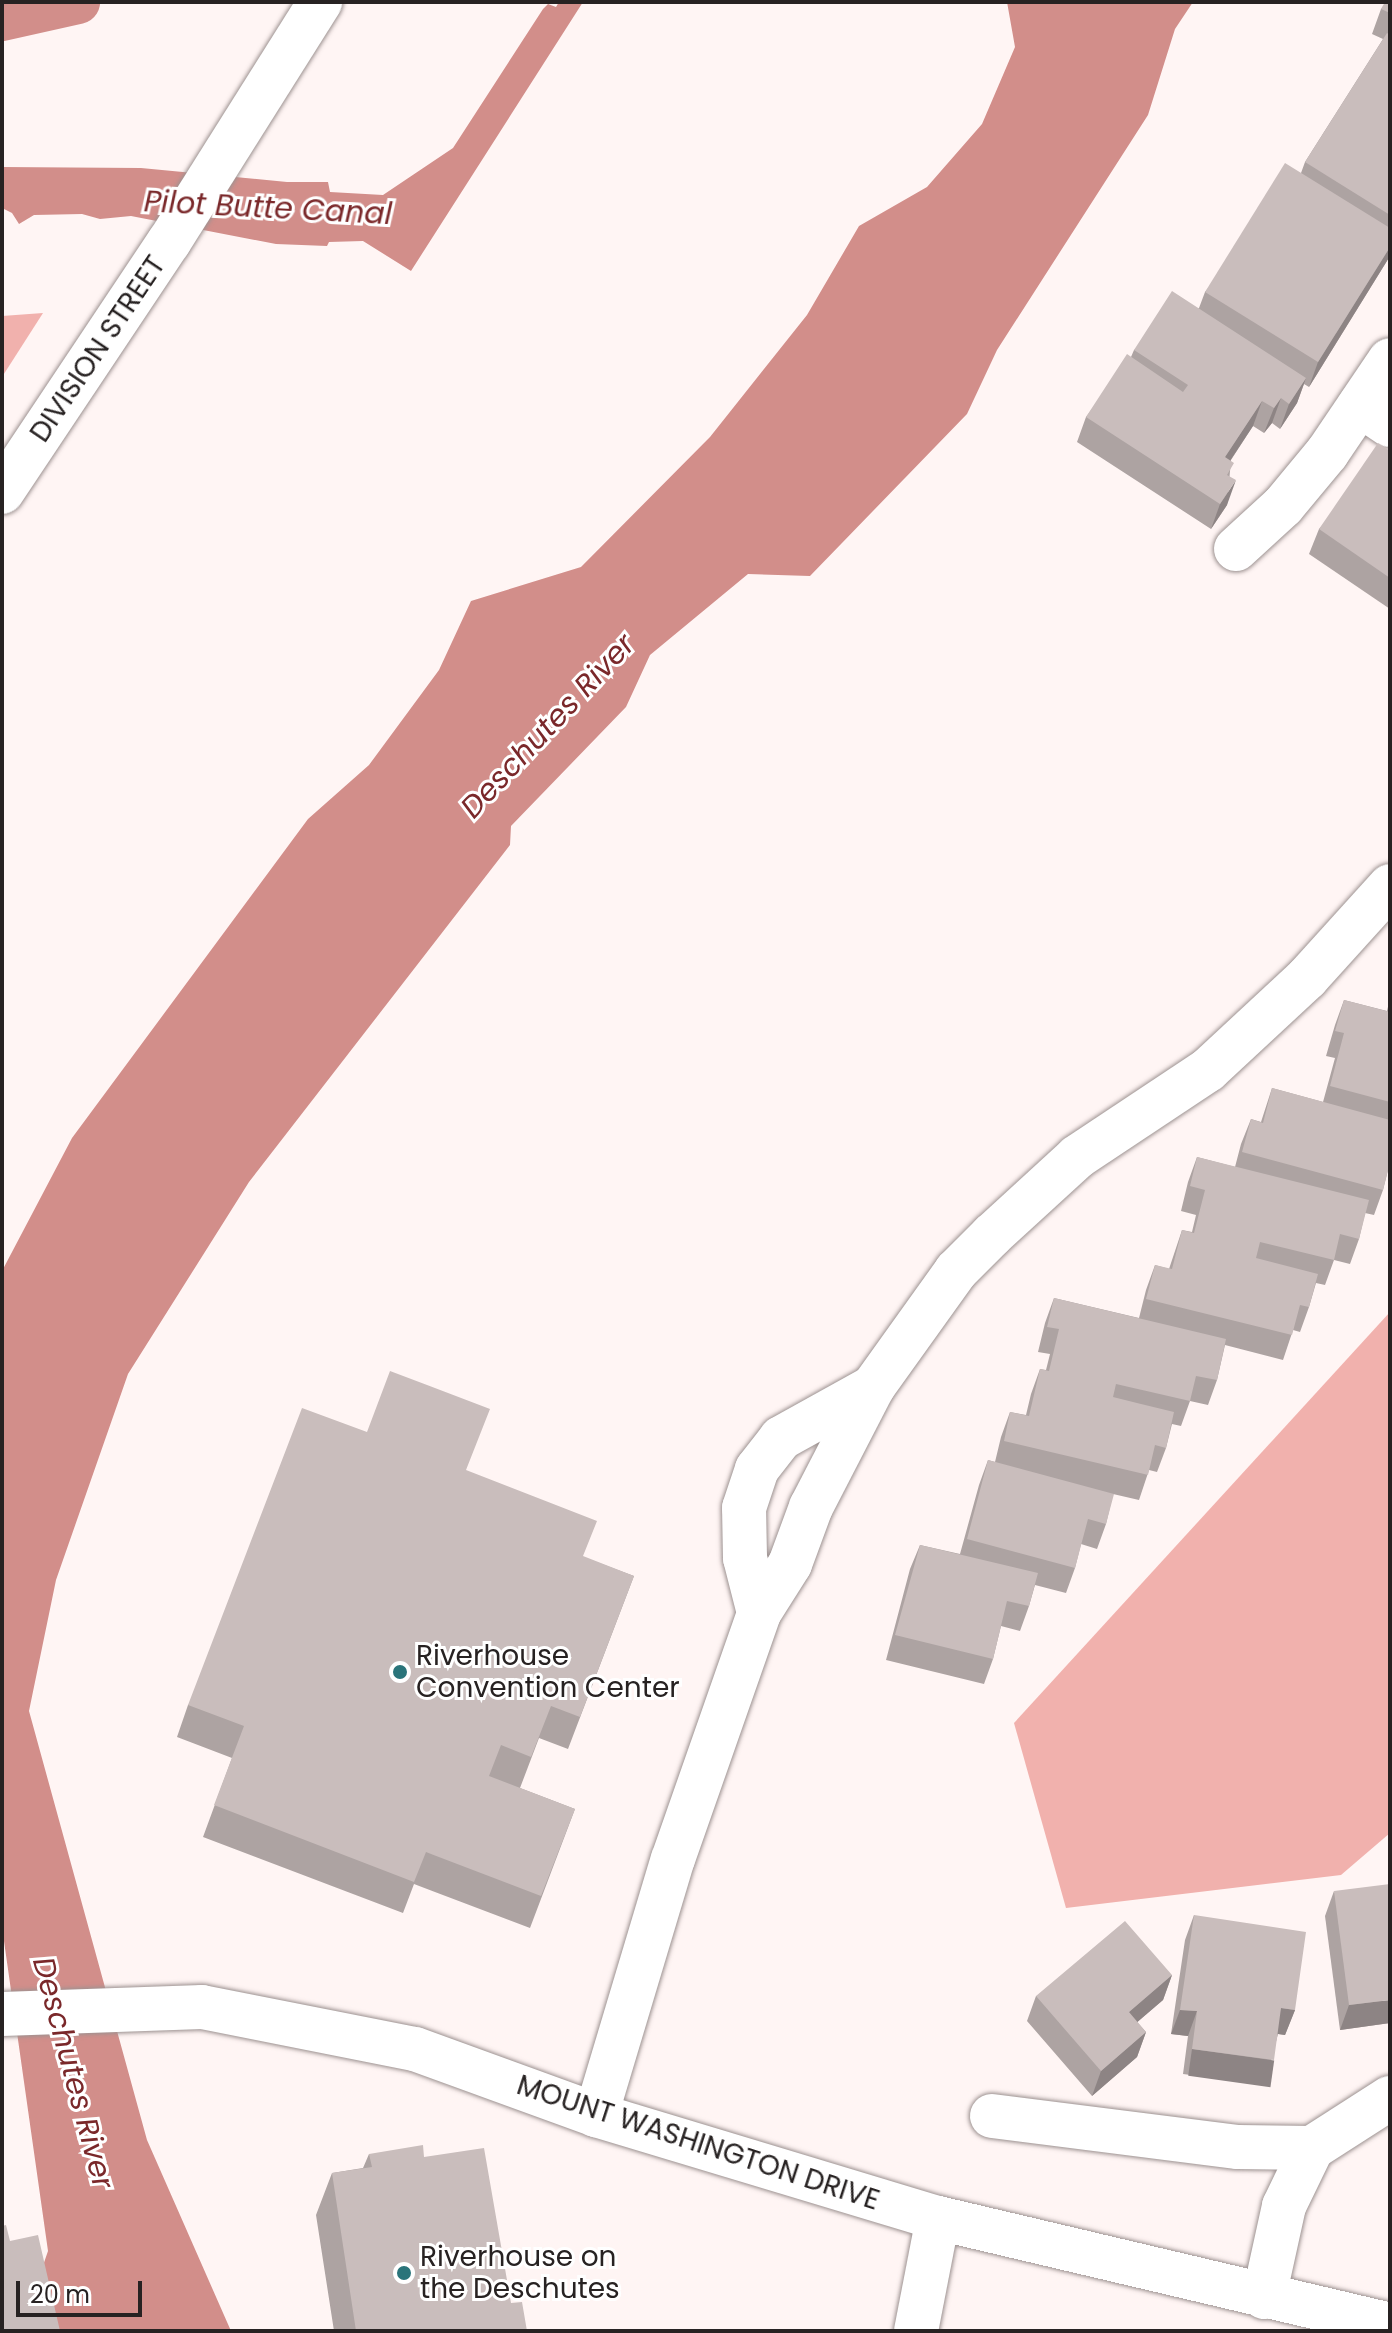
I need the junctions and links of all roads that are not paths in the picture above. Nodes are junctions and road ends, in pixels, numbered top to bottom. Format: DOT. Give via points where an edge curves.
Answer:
graph roads {
  1 [pos="320,2"];
  2 [pos="1390,360"];
  3 [pos="1375,415"];
  4 [pos="2,492"];
  5 [pos="1236,549"];
  6 [pos="1390,886"];
  7 [pos="873,1387"];
  8 [pos="759,1613"];
  9 [pos="2,2014"];
  10 [pos="1390,2098"];
  11 [pos="596,2115"];
  12 [pos="992,2116"];
  13 [pos="1312,2148"];
  14 [pos="938,2218"];
  15 [pos="1264,2297"];
  16 [pos="1390,2325"];
  17 [pos="916,2331"];
  1 -- 4 [label="street, DIVISION STREET"];
  2 -- 3 [label="street"];
  3 -- 5 [label="street" via="1327,453 1283,506"];
  6 -- 7 [label="street" via="1307,978 1208,1070 1077,1157 992,1235 956,1271"];
  7 -- 8 [label="street" via="811,1507 790,1564"];
  7 -- 8 [label="street" via="781,1438 757,1469 744,1508 745,1558"];
  8 -- 11 [label="street" via="673,1859"];
  9 -- 11 [label="street, MOUNT WASHINGTON DRIVE" via="202,2007 415,2049"];
  10 -- 13 [label="street"];
  11 -- 14 [label="street, MOUNT WASHINGTON DRIVE"];
  12 -- 13 [label="street" via="1238,2147"];
  13 -- 15 [label="street" via="1284,2206"];
  14 -- 15 [label="street, MOUNT WASHINGTON DRIVE"];
  14 -- 17 [label="street"];
  15 -- 16 [label="street, MOUNT WASHINGTON DRIVE"];
}
